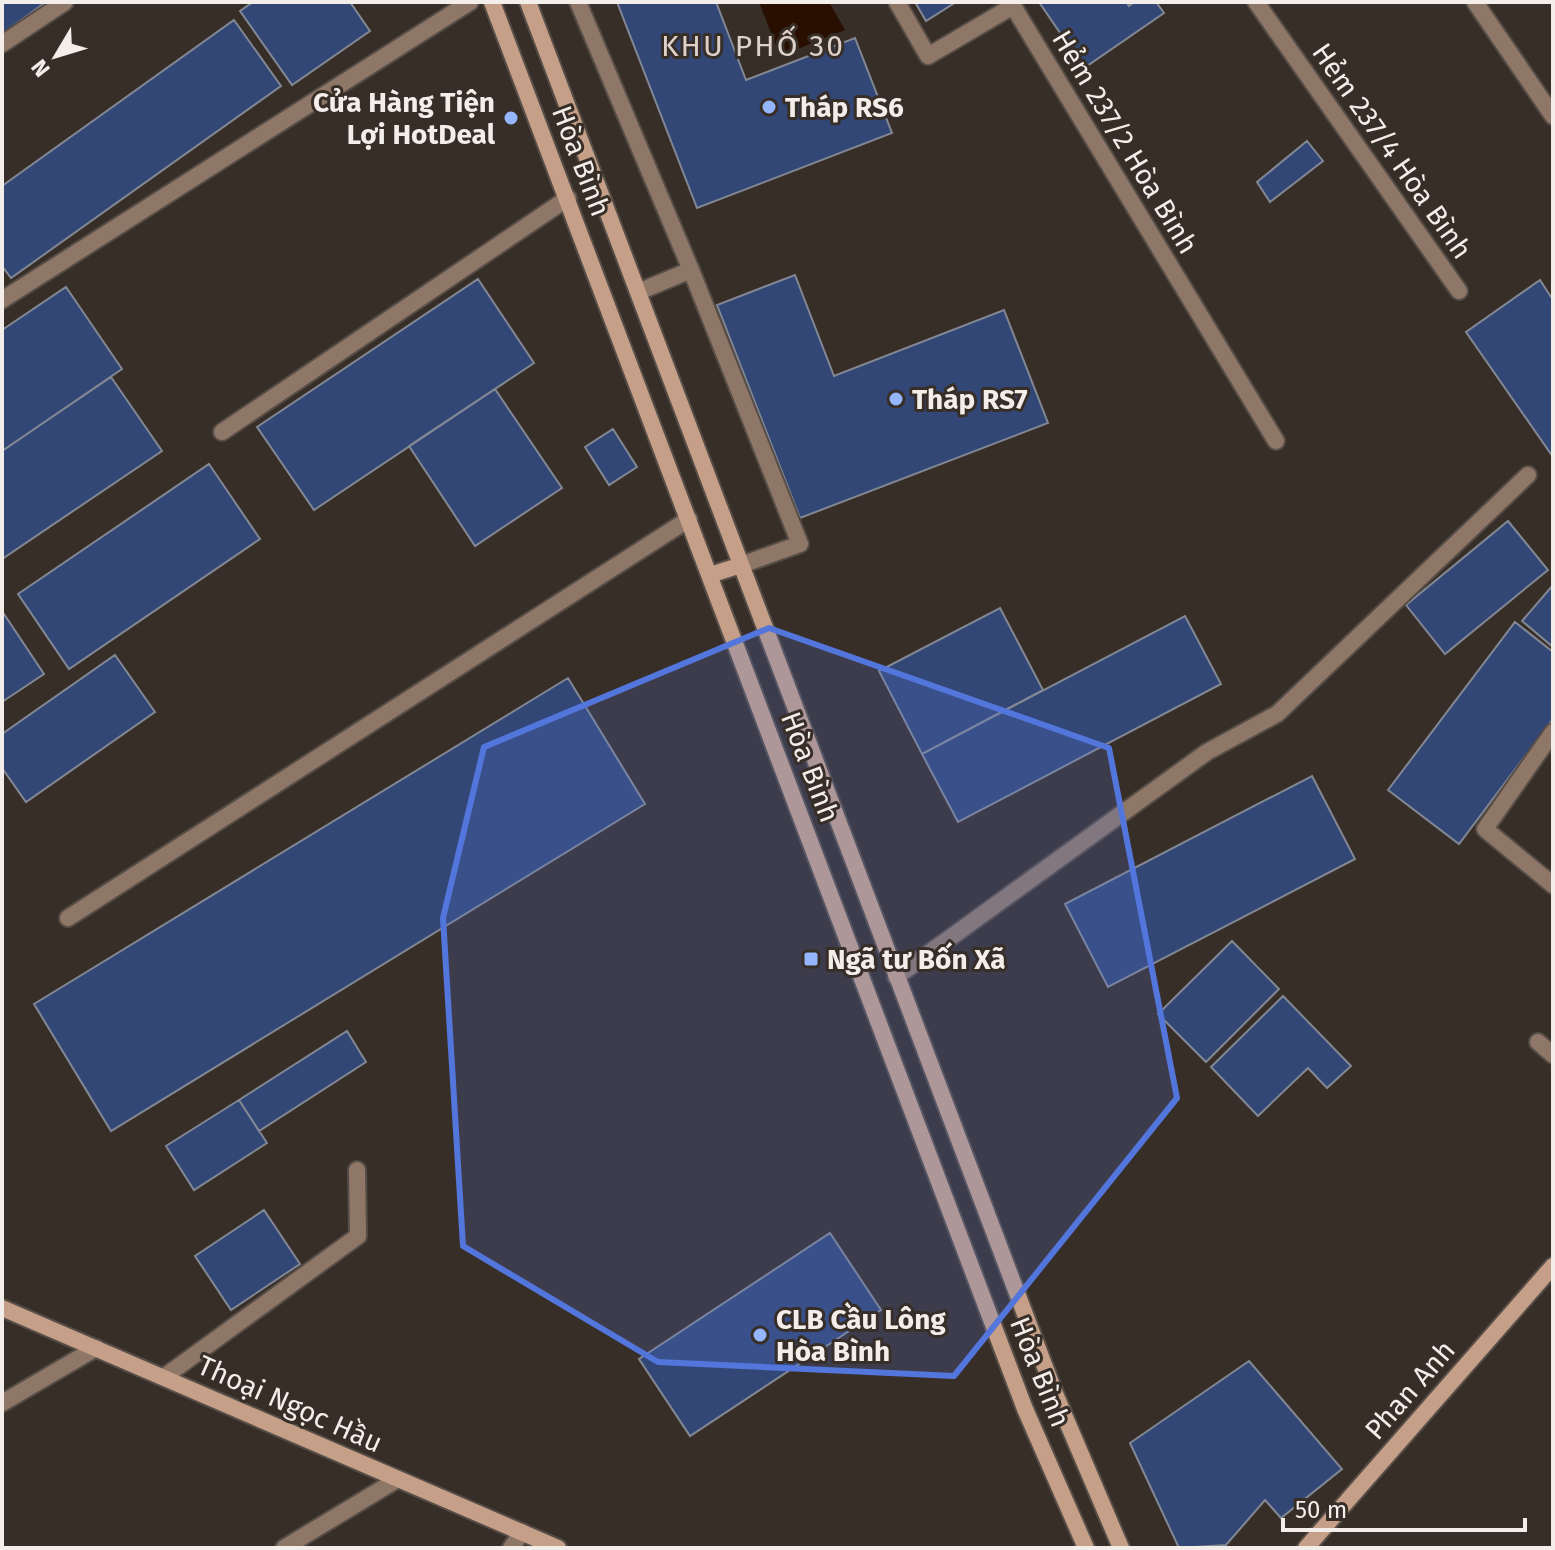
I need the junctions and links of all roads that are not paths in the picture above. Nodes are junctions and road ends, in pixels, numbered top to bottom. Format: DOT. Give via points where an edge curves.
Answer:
graph roads {
  1 [pos="65,2"];
  2 [pos="470,2"];
  3 [pos="492,2"];
  4 [pos="528,2"];
  5 [pos="578,2"];
  6 [pos="897,2"];
  7 [pos="1256,2"];
  8 [pos="1475,2"];
  9 [pos="2,44"];
  10 [pos="1553,116"];
  11 [pos="568,198"];
  12 [pos="691,270"];
  13 [pos="1459,291"];
  14 [pos="638,292"];
  15 [pos="2,300"];
  16 [pos="222,432"];
  17 [pos="1276,441"];
  18 [pos="1528,475"];
  19 [pos="689,519"];
  20 [pos="741,565"];
  21 [pos="710,575"];
  22 [pos="1553,732"];
  23 [pos="1553,885"];
  24 [pos="68,918"];
  25 [pos="896,977"];
  26 [pos="1538,1042"];
  27 [pos="1553,1055"];
  28 [pos="357,1170"];
  29 [pos="1553,1266"];
  30 [pos="2,1308"];
  31 [pos="96,1348"];
  32 [pos="164,1377"];
  33 [pos="2,1403"];
  34 [pos="398,1479"];
  35 [pos="522,1532"];
  36 [pos="284,1548"];
  37 [pos="511,1548"];
  38 [pos="558,1548"];
  39 [pos="1086,1548"];
  40 [pos="1121,1548"];
  41 [pos="1306,1548"];
  1 -- 9 [label="street"];
  2 -- 15 [label="street"];
  3 -- 11 [label="main road, Hòa Bình"];
  4 -- 14 [label="main road, Hòa Bình"];
  5 -- 12 [label="street"];
  6 -- 17 [label="street, Hẻm 237/2 Hòa Bình" via="928,56 1013,6"];
  7 -- 13 [label="street, Hẻm 237/4 Hòa Bình"];
  8 -- 10 [label="street"];
  11 -- 16 [label="street"];
  11 -- 19 [label="main road, Hòa Bình"];
  12 -- 14 [label="street"];
  12 -- 20 [label="street" via="800,544"];
  14 -- 20 [label="main road, Hòa Bình"];
  18 -- 25 [label="street" via="1277,714 1207,752"];
  19 -- 21 [label="main road, Hòa Bình"];
  19 -- 24 [label="street"];
  20 -- 21 [label="main road"];
  20 -- 25 [label="main road, Hòa Bình"];
  21 -- 39 [label="main road, Hòa Bình" via="1025,1409"];
  22 -- 23 [label="street" via="1485,829"];
  25 -- 40 [label="main road, Hòa Bình" via="1056,1396"];
  26 -- 27 [label="street"];
  28 -- 32 [label="street" via="358,1236"];
  29 -- 41 [label="main road, Phan Anh"];
  30 -- 31 [label="main road, Thoại Ngọc Hầu"];
  31 -- 32 [label="main road, Thoại Ngọc Hầu"];
  31 -- 33 [label="street"];
  32 -- 34 [label="main road, Thoại Ngọc Hầu"];
  34 -- 35 [label="main road, Thoại Ngọc Hầu"];
  34 -- 36 [label="street"];
  35 -- 37 [label="street"];
  35 -- 38 [label="main road, Thoại Ngọc Hầu"];
}
